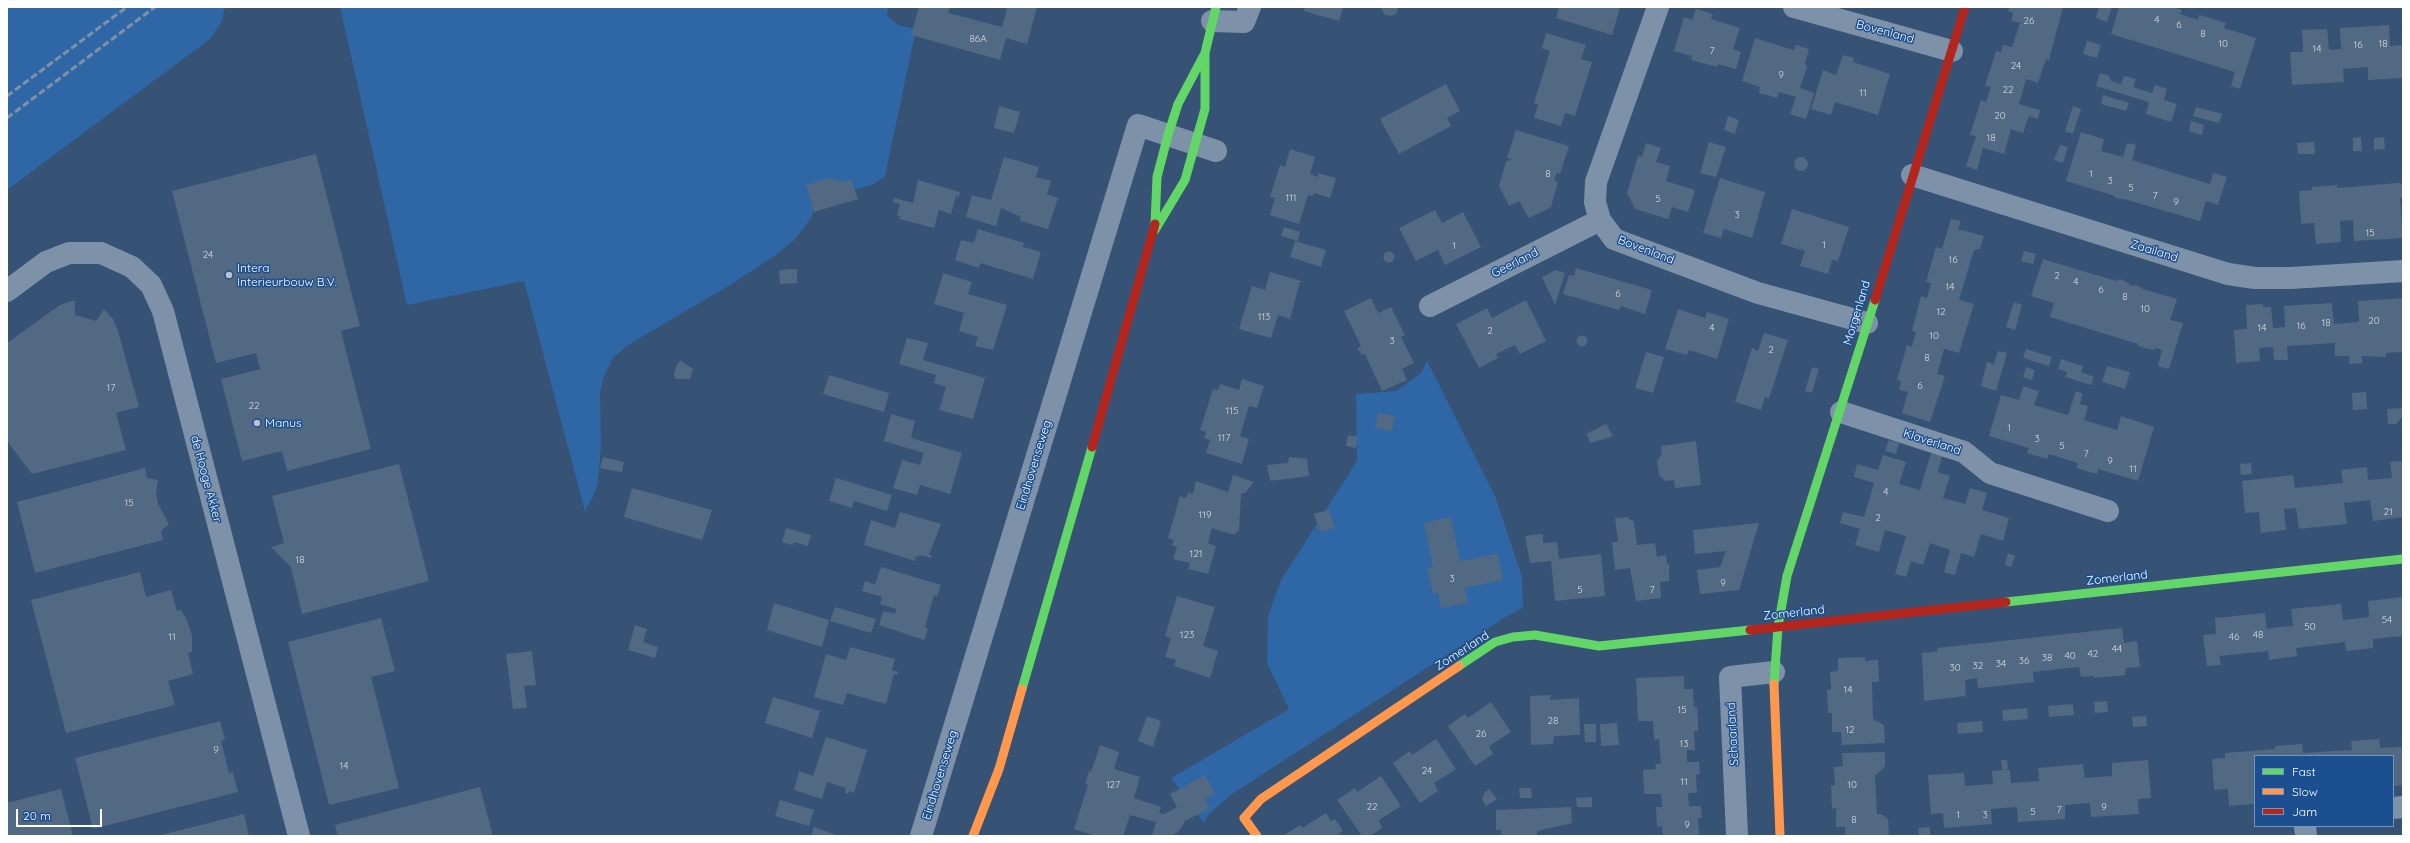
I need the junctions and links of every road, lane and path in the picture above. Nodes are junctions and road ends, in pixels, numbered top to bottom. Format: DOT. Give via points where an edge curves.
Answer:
graph roads {
  1 [pos="1658,7"];
  2 [pos="1794,7"];
  3 [pos="1965,7"];
  4 [pos="1214,14"];
  5 [pos="1247,15"];
  6 [pos="1952,51"];
  7 [pos="1206,53"];
  8 [pos="1168,135"];
  9 [pos="1195,144"];
  10 [pos="1216,151"];
  11 [pos="1912,175"];
  12 [pos="1600,220"];
  13 [pos="1155,231"];
  14 [pos="2403,271"];
  15 [pos="7,291"];
  16 [pos="1430,306"];
  17 [pos="1867,324"];
  18 [pos="1841,412"];
  19 [pos="2108,511"];
  20 [pos="2403,559"];
  21 [pos="1778,627"];
  22 [pos="1774,672"];
  23 [pos="999,769"];
  24 [pos="989,821"];
  25 [pos="299,836"];
  26 [pos="921,836"];
  27 [pos="973,836"];
  28 [pos="1257,836"];
  29 [pos="1737,836"];
  30 [pos="1780,836"];
  1 -- 12 [label="street, Bovenland" via="1596,182 1595,202"];
  2 -- 6 [label="street, Bovenland"];
  3 -- 6 [label="street, Morgenland"];
  4 -- 5 [label="street"];
  4 -- 7 [label="street"];
  6 -- 11 [label="street, Morgenland"];
  7 -- 8 [label="street" via="1178,104"];
  7 -- 9 [label="street" via="1205,109"];
  8 -- 9 [label="street, Eindhovenseweg"];
  8 -- 13 [label="street" via="1156,178"];
  8 -- 26 [label="street, Eindhovenseweg" via="1138,125"];
  9 -- 10 [label="street, Eindhovenseweg"];
  9 -- 13 [label="street" via="1185,180"];
  11 -- 14 [label="street, Zaailand" via="2228,274 2255,278 2291,278"];
  11 -- 17 [label="street, Morgenland"];
  12 -- 16 [label="street, Geerland"];
  12 -- 17 [label="street, Bovenland" via="1614,239 1758,293"];
  13 -- 23 [label="street"];
  15 -- 25 [label="street, de Hooge Akker" via="46,262 69,253 101,253 132,266 151,285 163,311"];
  17 -- 18 [label="street, Morgenland"];
  18 -- 19 [label="street, Klaverland" via="1964,452 1990,473"];
  18 -- 21 [label="street, Morgenland" via="1787,576"];
  20 -- 21 [label="street, Zomerland"];
  21 -- 22 [label="street"];
  21 -- 28 [label="street, Zomerland" via="1599,646 1535,635 1495,642 1261,799 1244,818"];
  22 -- 29 [label="street, Schaarland" via="1730,677"];
  22 -- 30 [label="street"];
  23 -- 24 [label="street"];
  23 -- 27 [label="street"];
}
